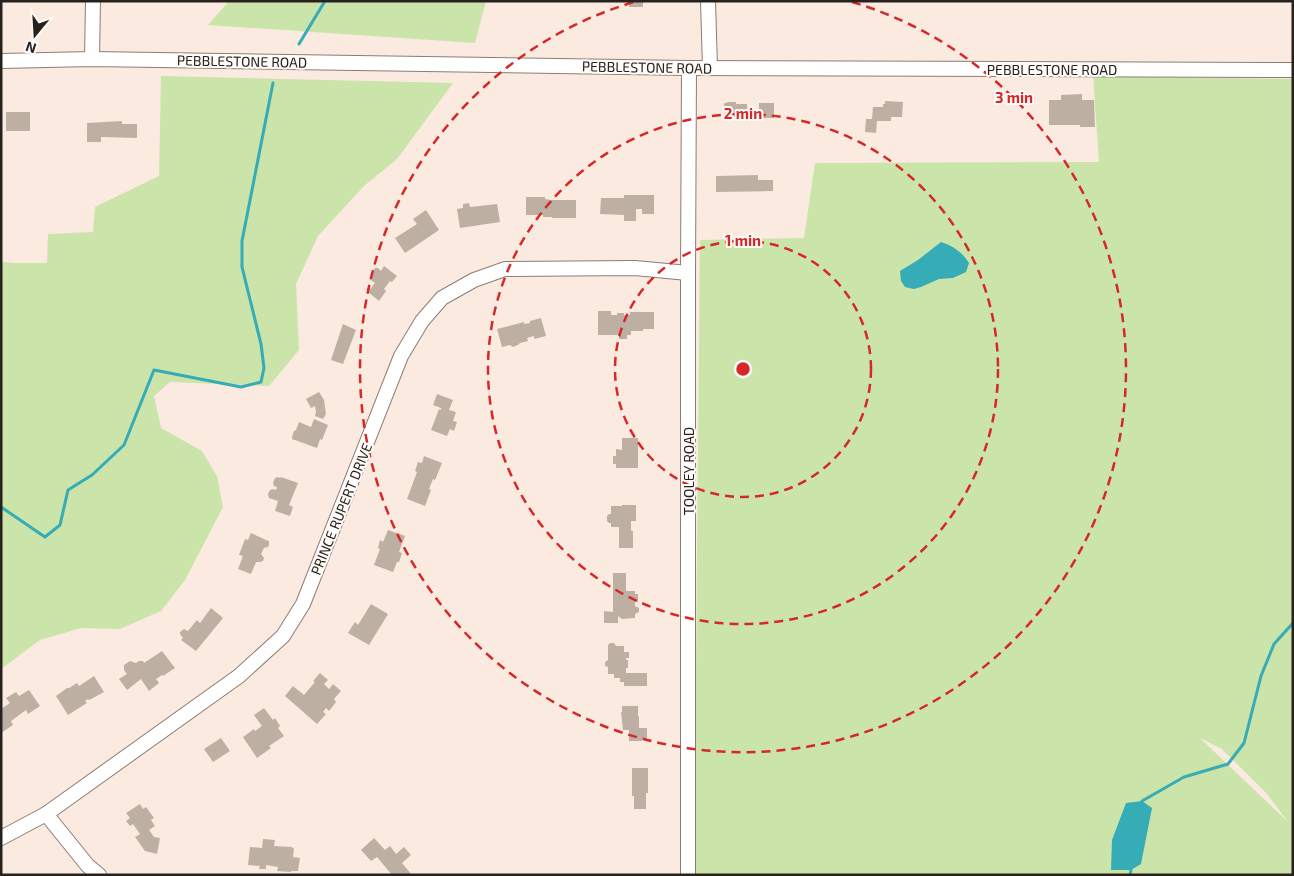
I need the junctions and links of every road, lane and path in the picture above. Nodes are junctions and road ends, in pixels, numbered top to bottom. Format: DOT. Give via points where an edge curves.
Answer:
graph roads {
  1 [pos="93,1"];
  2 [pos="708,1"];
  3 [pos="92,59"];
  4 [pos="1,61"];
  5 [pos="689,68"];
  6 [pos="710,68"];
  7 [pos="1293,70"];
  8 [pos="688,273"];
  9 [pos="46,814"];
  10 [pos="1,838"];
  11 [pos="100,875"];
  12 [pos="688,875"];
  1 -- 3 [label="street"];
  2 -- 6 [label="street"];
  3 -- 4 [label="street, PEBBLESTONE ROAD"];
  3 -- 5 [label="street, PEBBLESTONE ROAD"];
  5 -- 6 [label="street, PEBBLESTONE ROAD"];
  5 -- 8 [label="street, TOOLEY ROAD"];
  6 -- 7 [label="street, PEBBLESTONE ROAD"];
  8 -- 9 [label="street, PRINCE RUPERT DRIVE" via="635,268 504,269 474,280 442,298 422,321 401,356 303,604 283,636 239,676"];
  8 -- 12 [label="street, TOOLEY ROAD"];
  9 -- 10 [label="street, PRINCE RUPERT DRIVE"];
  9 -- 11 [label="street" via="88,866"];
}
